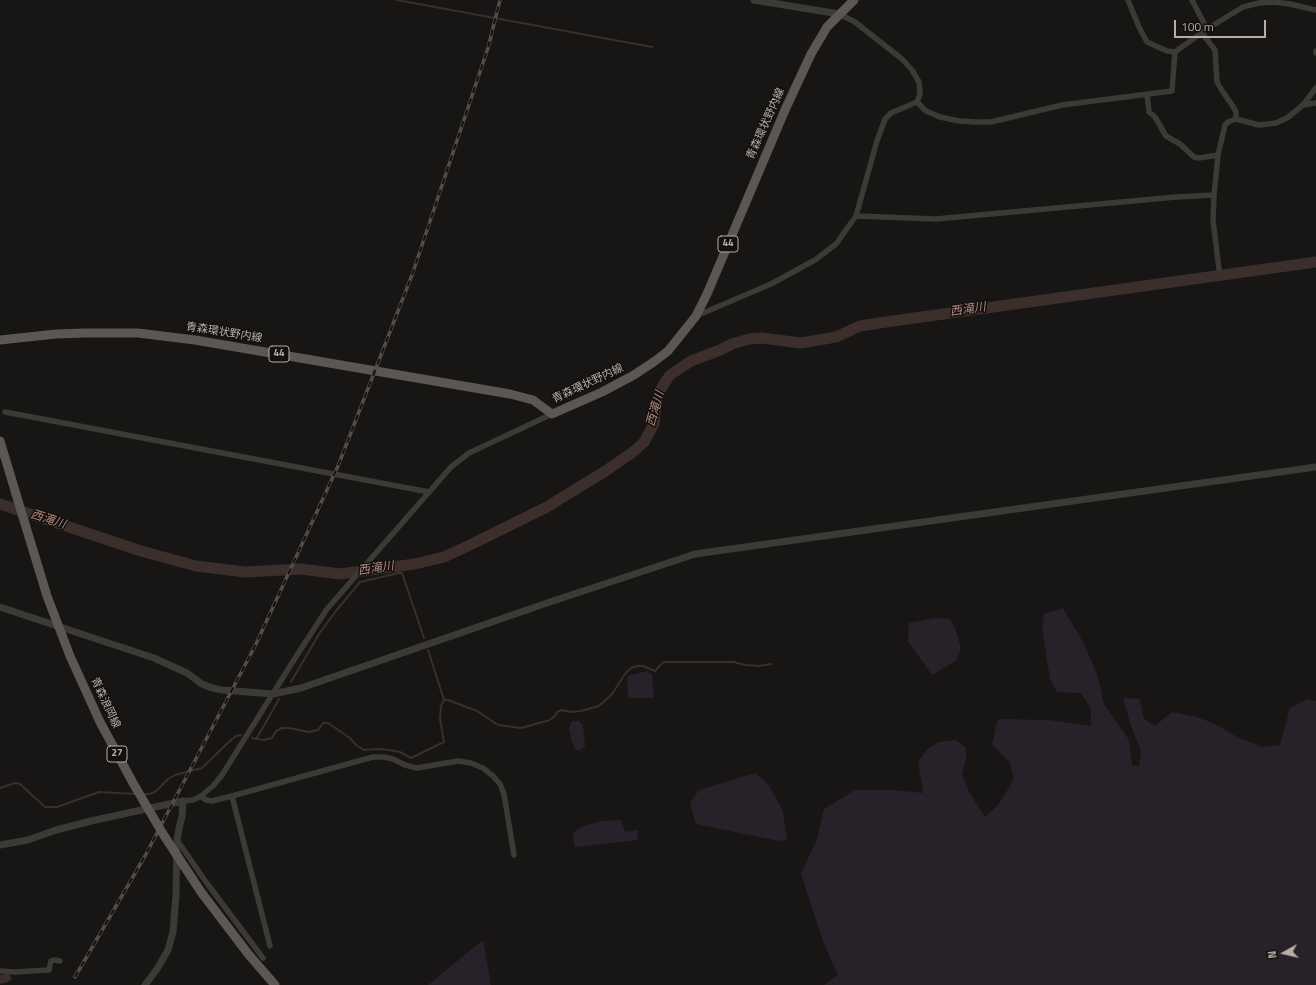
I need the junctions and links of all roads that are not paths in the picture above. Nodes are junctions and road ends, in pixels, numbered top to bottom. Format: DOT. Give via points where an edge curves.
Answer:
graph roads {
  1 [pos="754,0"];
  2 [pos="854,0"];
  3 [pos="1128,0"];
  4 [pos="1192,0"];
  5 [pos="1316,10"];
  6 [pos="839,14"];
  7 [pos="1207,29"];
  8 [pos="1202,33"];
  9 [pos="1175,52"];
  10 [pos="1316,88"];
  11 [pos="1147,94"];
  12 [pos="917,102"];
  13 [pos="1316,103"];
  14 [pos="1303,104"];
  15 [pos="1236,119"];
  16 [pos="1218,155"];
  17 [pos="1214,195"];
  18 [pos="856,216"];
  19 [pos="1219,269"];
  20 [pos="696,316"];
  21 [pos="0,340"];
  22 [pos="5,412"];
  23 [pos="552,414"];
  24 [pos="0,441"];
  25 [pos="1316,467"];
  26 [pos="429,492"];
  27 [pos="0,607"];
  28 [pos="273,694"];
  29 [pos="201,796"];
  30 [pos="232,796"];
  31 [pos="183,801"];
  32 [pos="177,840"];
  33 [pos="0,846"];
  34 [pos="514,855"];
  35 [pos="270,946"];
  36 [pos="264,958"];
  37 [pos="60,961"];
  38 [pos="0,971"];
  39 [pos="145,985"];
  40 [pos="275,985"];
  1 -- 6 [label="street"];
  2 -- 6 [label="main road, 青森環状野内線 / 44"];
  3 -- 9 [label="street" via="1147,42"];
  4 -- 7 [label="street"];
  5 -- 7 [label="street" via="1274,2 1259,3 1243,7"];
  6 -- 12 [label="street" via="856,22 912,70 919,82 920,94"];
  6 -- 20 [label="main road, 青森環状野内線 / 44" via="827,27 811,54"];
  7 -- 8 [label="street"];
  8 -- 9 [label="street"];
  8 -- 15 [label="street" via="1215,50 1217,82 1236,112"];
  9 -- 11 [label="street" via="1172,91"];
  10 -- 14 [label="street"];
  11 -- 12 [label="street" via="1062,105 991,122 959,121 940,117 926,111"];
  11 -- 16 [label="street" via="1149,112 1155,117 1166,136 1194,157"];
  12 -- 18 [label="street" via="891,112 885,119"];
  13 -- 14 [label="street"];
  14 -- 15 [label="street" via="1287,118 1276,123 1259,125"];
  15 -- 16 [label="street" via="1225,125"];
  16 -- 17 [label="street"];
  17 -- 18 [label="street" via="936,219"];
  17 -- 19 [label="street" via="1213,220"];
  18 -- 20 [label="street" via="836,244 815,260 771,284"];
  20 -- 23 [label="main road, 青森環状野内線 / 44" via="668,351 650,365 602,392"];
  21 -- 23 [label="main road, 青森環状野内線 / 44" via="86,333 138,334 195,340 510,394 533,400"];
  22 -- 26 [label="street"];
  23 -- 26 [label="street" via="469,453 451,467"];
  24 -- 40 [label="main road, 青森浪岡線 / 27, bridge" via="47,596 70,656 100,722 159,828 201,892"];
  25 -- 28 [label="street" via="695,554 301,688"];
  26 -- 28 [label="street" via="327,610"];
  27 -- 28 [label="street" via="154,658 212,688"];
  28 -- 29 [label="street" via="222,775"];
  29 -- 30 [label="street" via="212,801"];
  29 -- 31 [label="street"];
  30 -- 34 [label="street" via="373,757 393,759 417,768 458,761 471,763 483,768 500,784"];
  30 -- 35 [label="street"];
  31 -- 32 [label="street"];
  31 -- 33 [label="street" via="91,821"];
  32 -- 36 [label="street"];
  32 -- 39 [label="street" via="173,932 168,950"];
  37 -- 38 [label="street" via="51,961 48,970"];
}
